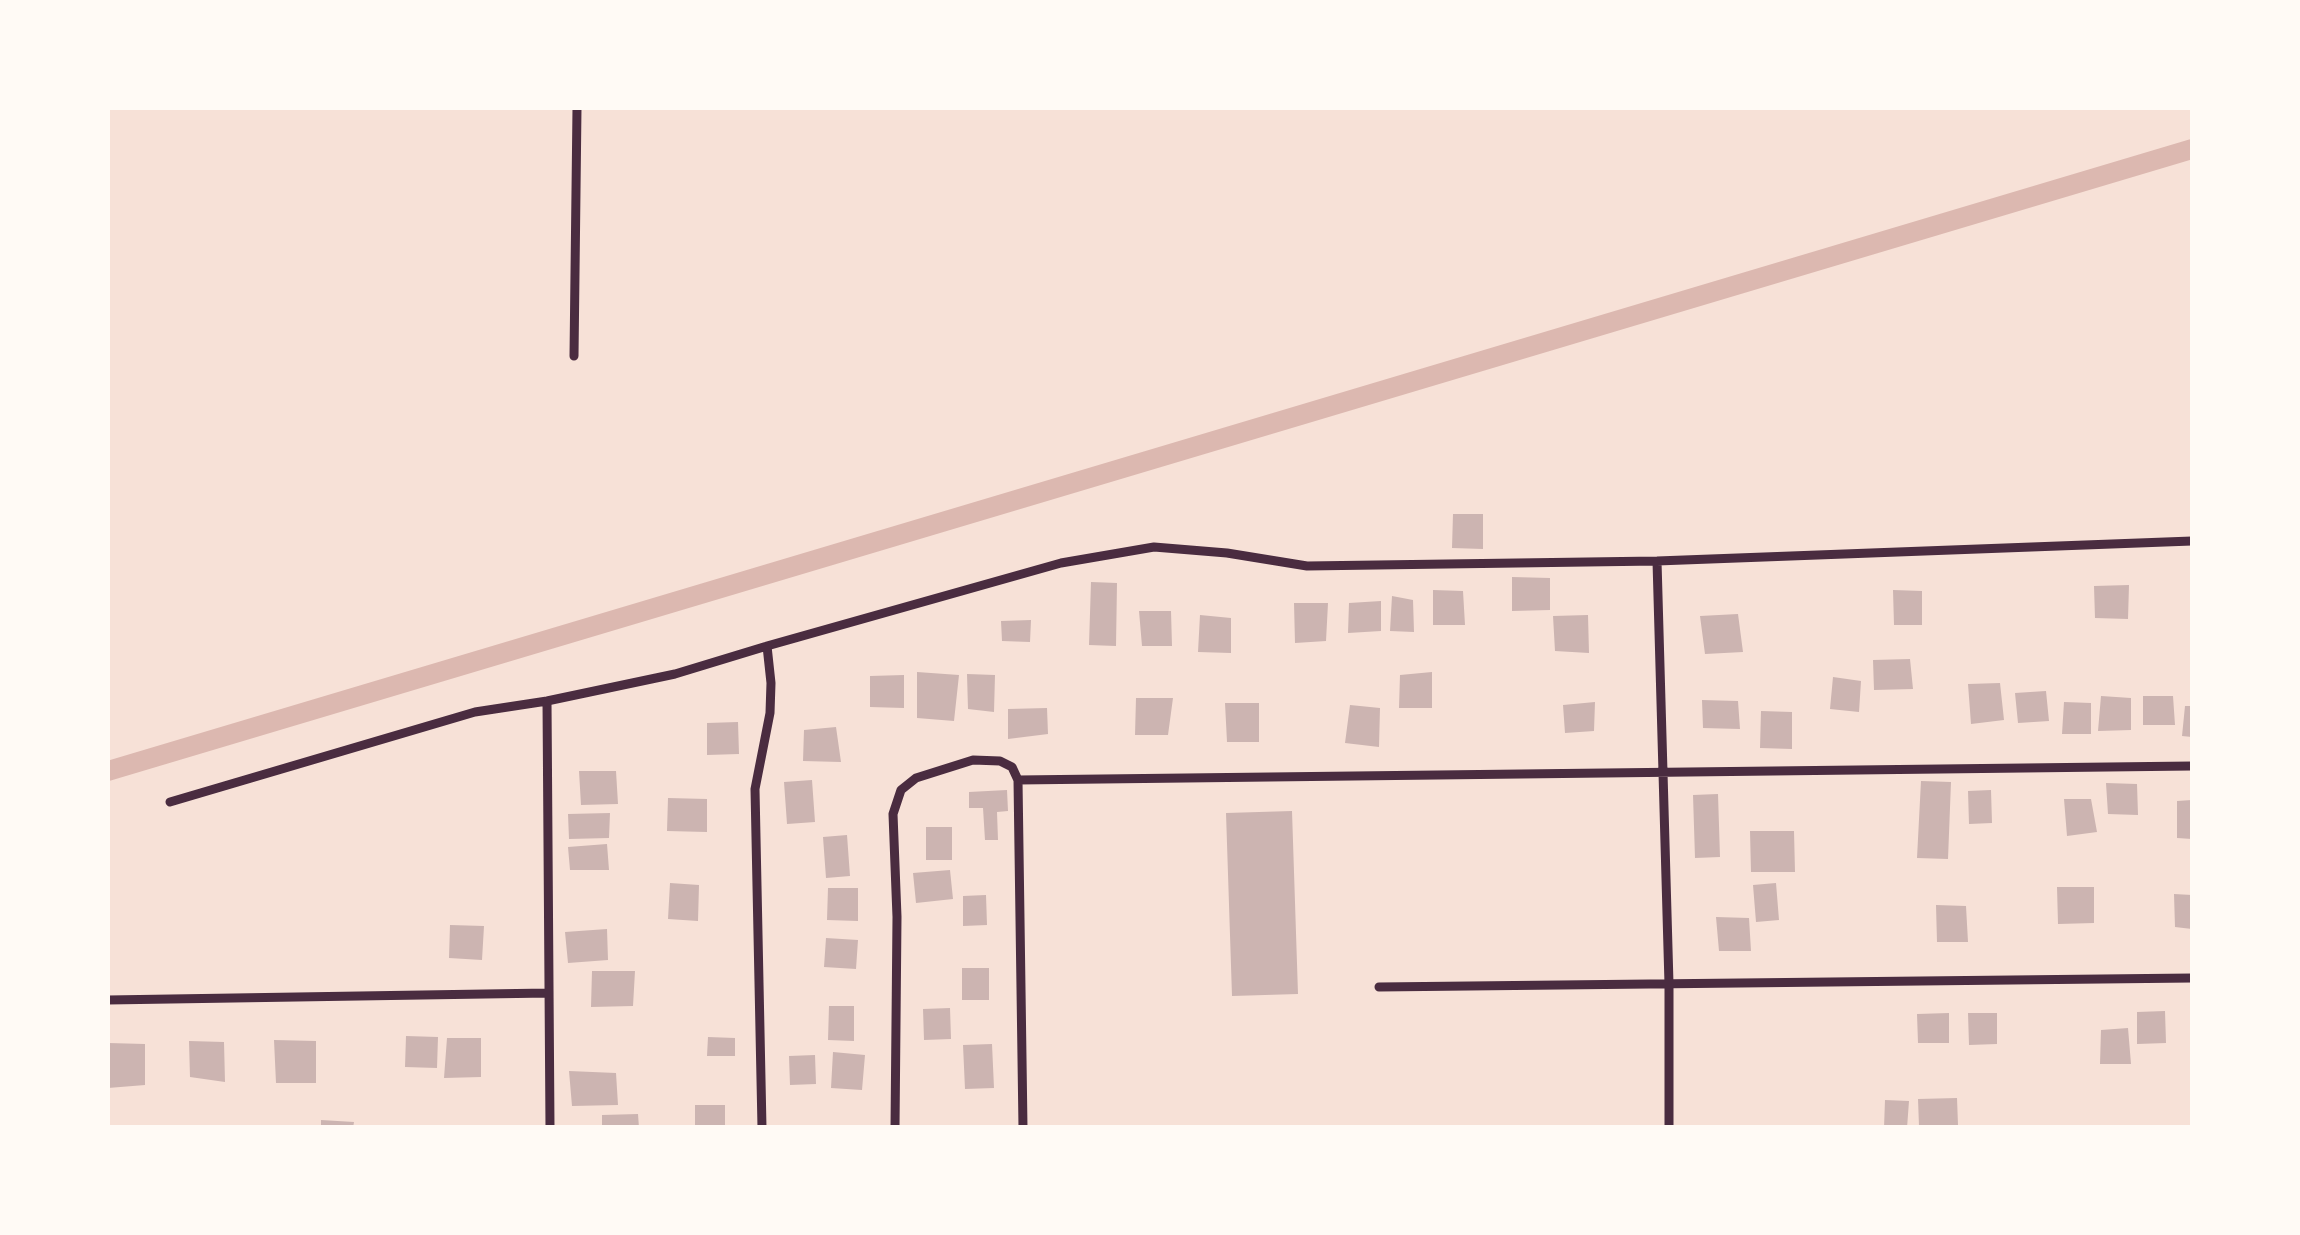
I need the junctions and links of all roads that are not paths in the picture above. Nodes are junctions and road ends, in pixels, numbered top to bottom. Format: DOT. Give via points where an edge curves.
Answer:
graph roads {
  1 [pos="577,108"];
  2 [pos="574,356"];
  3 [pos="2192,541"];
  4 [pos="1658,561"];
  5 [pos="766,646"];
  6 [pos="547,701"];
  7 [pos="2192,766"];
  8 [pos="1663,773"];
  9 [pos="1018,780"];
  10 [pos="170,802"];
  11 [pos="2192,978"];
  12 [pos="1668,984"];
  13 [pos="1379,987"];
  14 [pos="548,993"];
  15 [pos="108,1000"];
  16 [pos="550,1128"];
  17 [pos="762,1128"];
  18 [pos="895,1128"];
  19 [pos="1023,1128"];
  20 [pos="1669,1128"];
  1 -- 2 [label="street"];
  3 -- 4 [label="street"];
  4 -- 5 [label="street" via="1307,566 1154,547 1061,563"];
  4 -- 8 [label="street"];
  5 -- 6 [label="street"];
  5 -- 17 [label="street" via="770,713 756,790"];
  6 -- 10 [label="street" via="475,712"];
  6 -- 14 [label="street"];
  7 -- 8 [label="street"];
  8 -- 9 [label="street"];
  8 -- 12 [label="street"];
  9 -- 18 [label="street" via="1000,761 973,760 916,778 901,790 893,814"];
  9 -- 19 [label="street"];
  11 -- 12 [label="street"];
  12 -- 13 [label="street"];
  12 -- 20 [label="street"];
  14 -- 15 [label="street"];
  14 -- 16 [label="street"];
}
